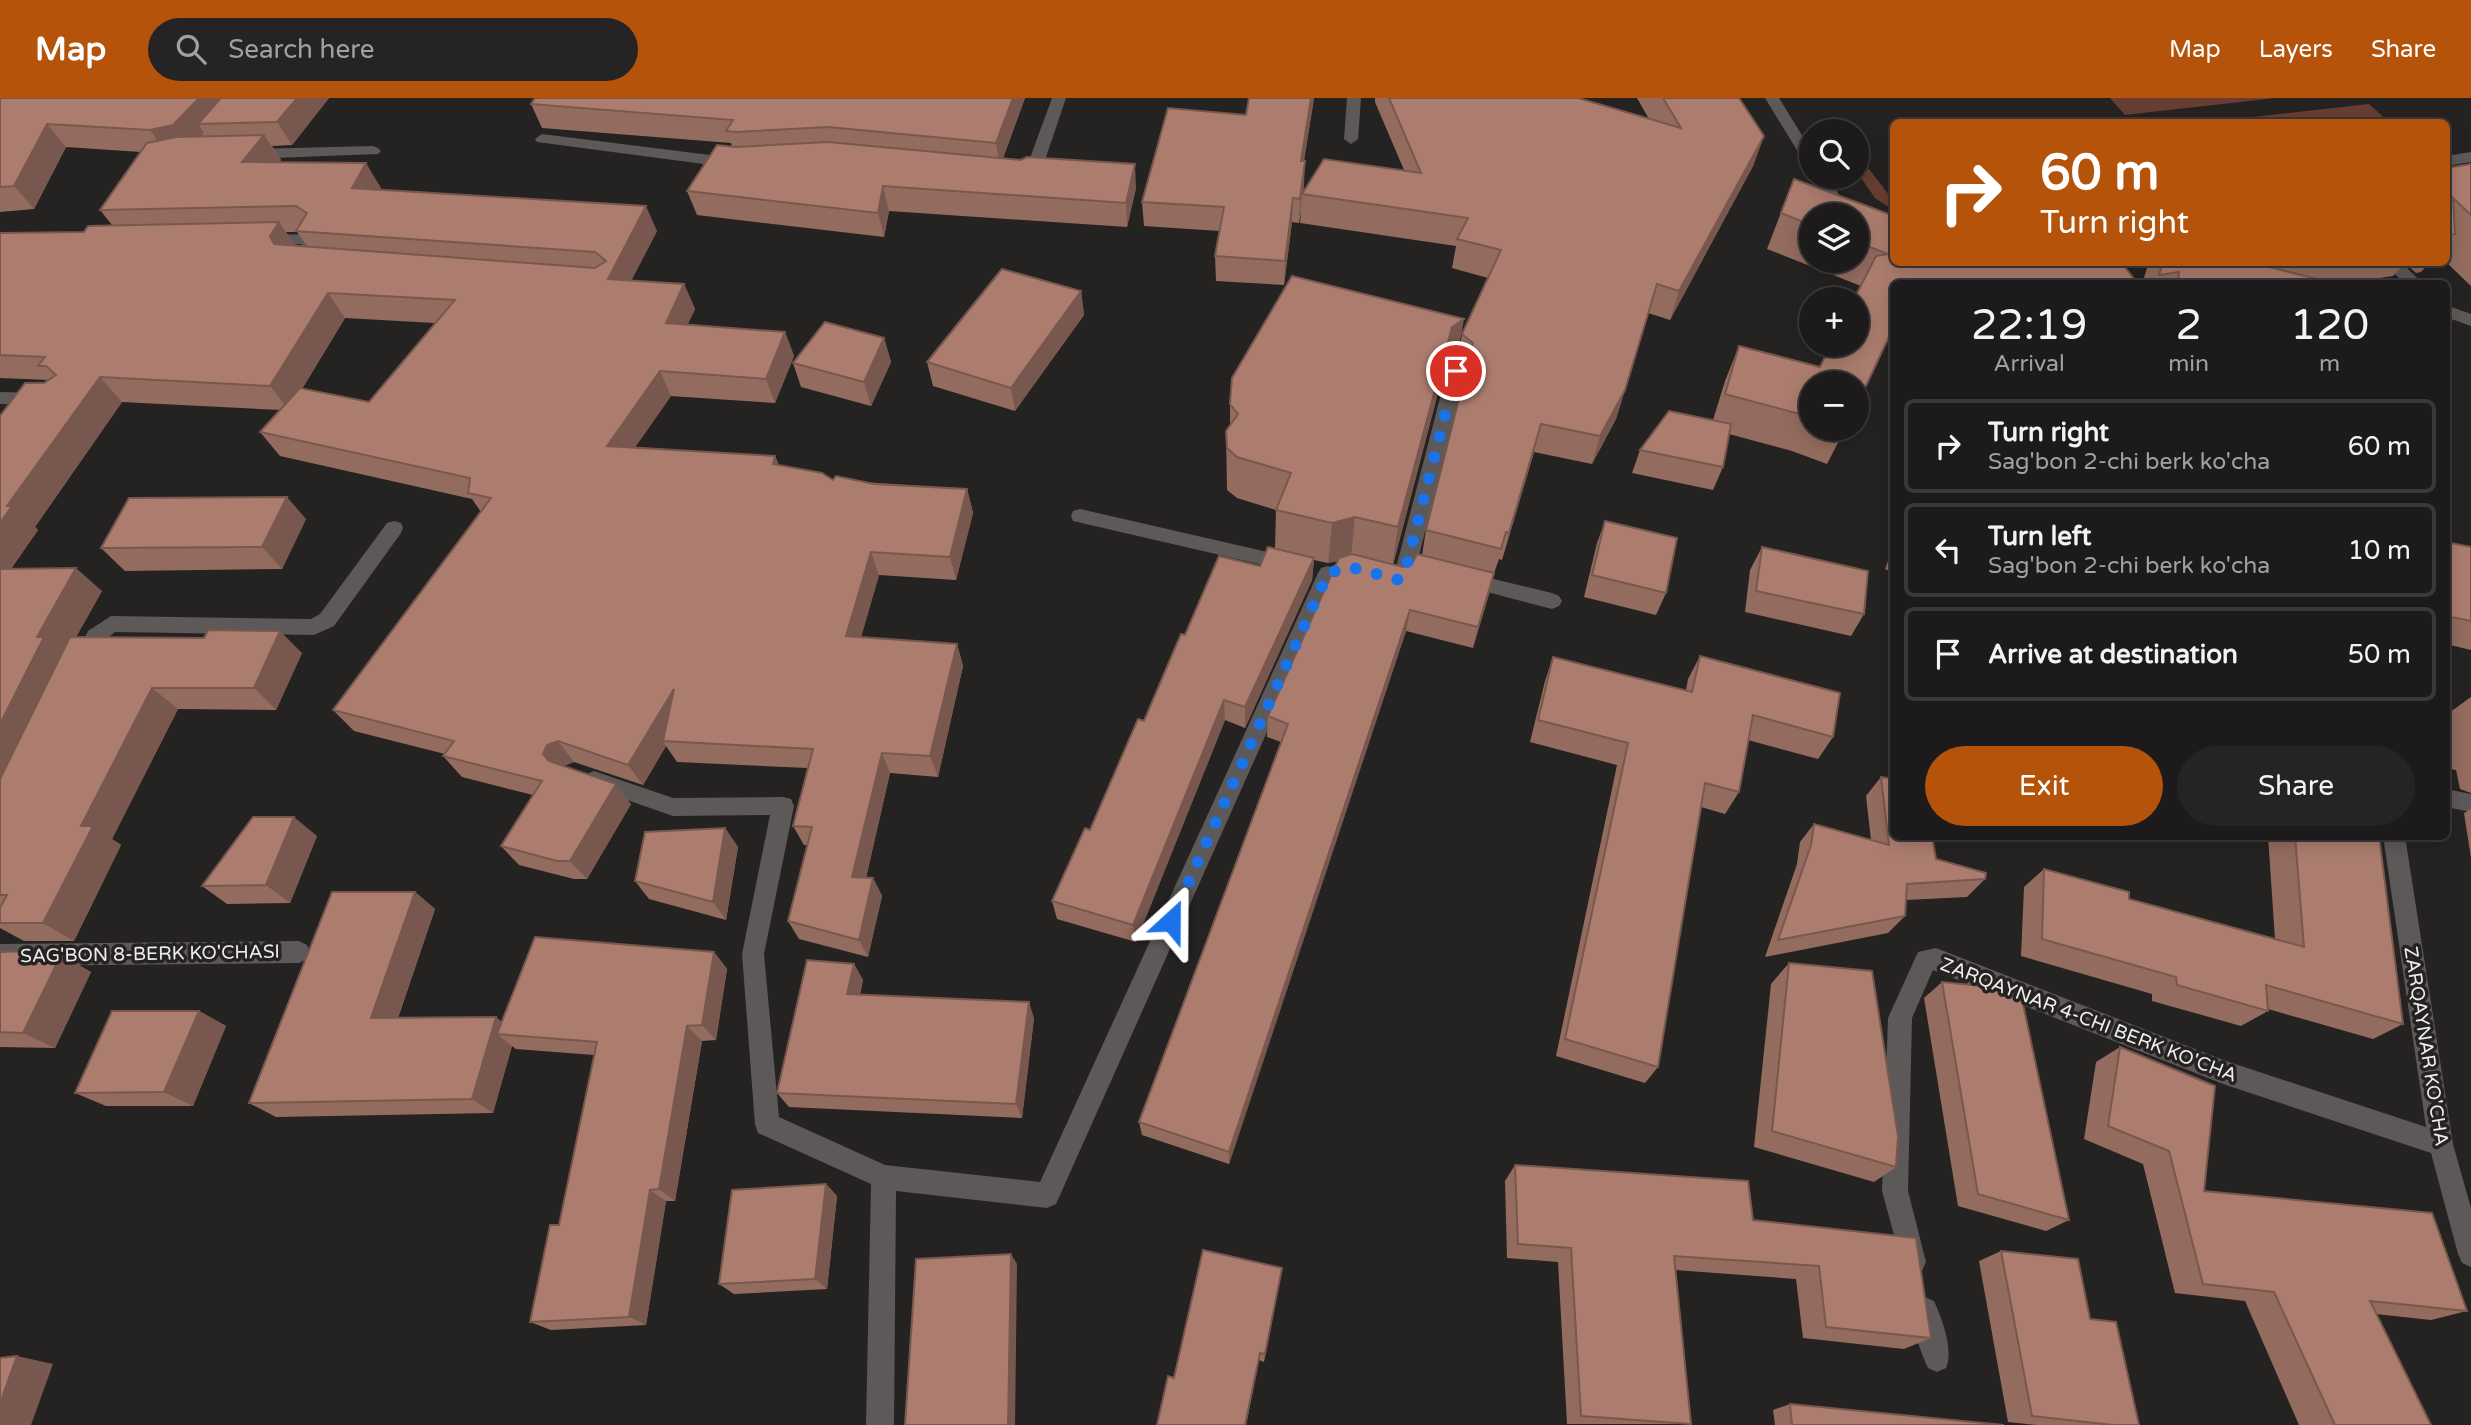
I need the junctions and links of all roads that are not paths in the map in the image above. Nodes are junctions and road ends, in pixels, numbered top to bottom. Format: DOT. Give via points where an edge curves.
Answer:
graph roads {
  1 [pos="1059,98"];
  2 [pos="1354,98"];
  3 [pos="1772,98"];
  4 [pos="542,139"];
  5 [pos="1351,139"];
  6 [pos="1799,142"];
  7 [pos="373,151"];
  8 [pos="237,154"];
  9 [pos="2471,157"];
  10 [pos="2450,160"];
  11 [pos="754,164"];
  12 [pos="1012,176"];
  13 [pos="1828,189"];
  14 [pos="1838,203"];
  15 [pos="244,241"];
  16 [pos="312,263"];
  17 [pos="2395,266"];
  18 [pos="2411,280"];
  19 [pos="2450,312"];
  20 [pos="2471,320"];
  21 [pos="1456,371"];
  22 [pos="0,398"];
  23 [pos="55,399"];
  24 [pos="1080,516"];
  25 [pos="394,528"];
  26 [pos="1350,567"];
  27 [pos="1315,570"];
  28 [pos="1374,573"];
  29 [pos="1447,574"];
  30 [pos="1552,601"];
  31 [pos="71,685"];
  32 [pos="573,773"];
  33 [pos="2450,799"];
  34 [pos="2471,803"];
  35 [pos="2395,840"];
  36 [pos="299,952"];
  37 [pos="0,955"];
  38 [pos="2441,1144"];
  39 [pos="884,1177"];
  40 [pos="2471,1254"];
  41 [pos="1937,1359"];
  42 [pos="880,1425"];
  1 -- 12 [label="street" via="1033,172"];
  2 -- 5 [label="street"];
  3 -- 6 [label="street"];
  4 -- 11 [label="street"];
  7 -- 8 [label="street"];
  9 -- 10 [label="street"];
  13 -- 14 [label="street"];
  15 -- 16 [label="street" via="313,239 299,262"];
  17 -- 18 [label="street"];
  19 -- 20 [label="street"];
  21 -- 28 [label="street" via="1414,566 1399,580"];
  22 -- 23 [label="street"];
  24 -- 27 [label="street"];
  25 -- 31 [label="street" via="327,620 314,627 111,624 94,636"];
  26 -- 27 [label="street"];
  27 -- 39 [label="street" via="1047,1195"];
  29 -- 30 [label="street"];
  32 -- 39 [label="street" via="673,807 783,806 753,954 767,1124"];
  33 -- 34 [label="street"];
  35 -- 38 [label="street, ZARQAYNAR KO'CHA"];
  36 -- 37 [label="street, SAG'BON 8-BERK KO'CHASI"];
  38 -- 40 [label="street, ZARQAYNAR KO'CHA"];
  38 -- 41 [label="street, ZARQAYNAR 4-CHI BERK KO'CHA" via="2226,1073 1943,961 1926,960 1900,1018 1895,1191"];
  39 -- 42 [label="street"];
}
